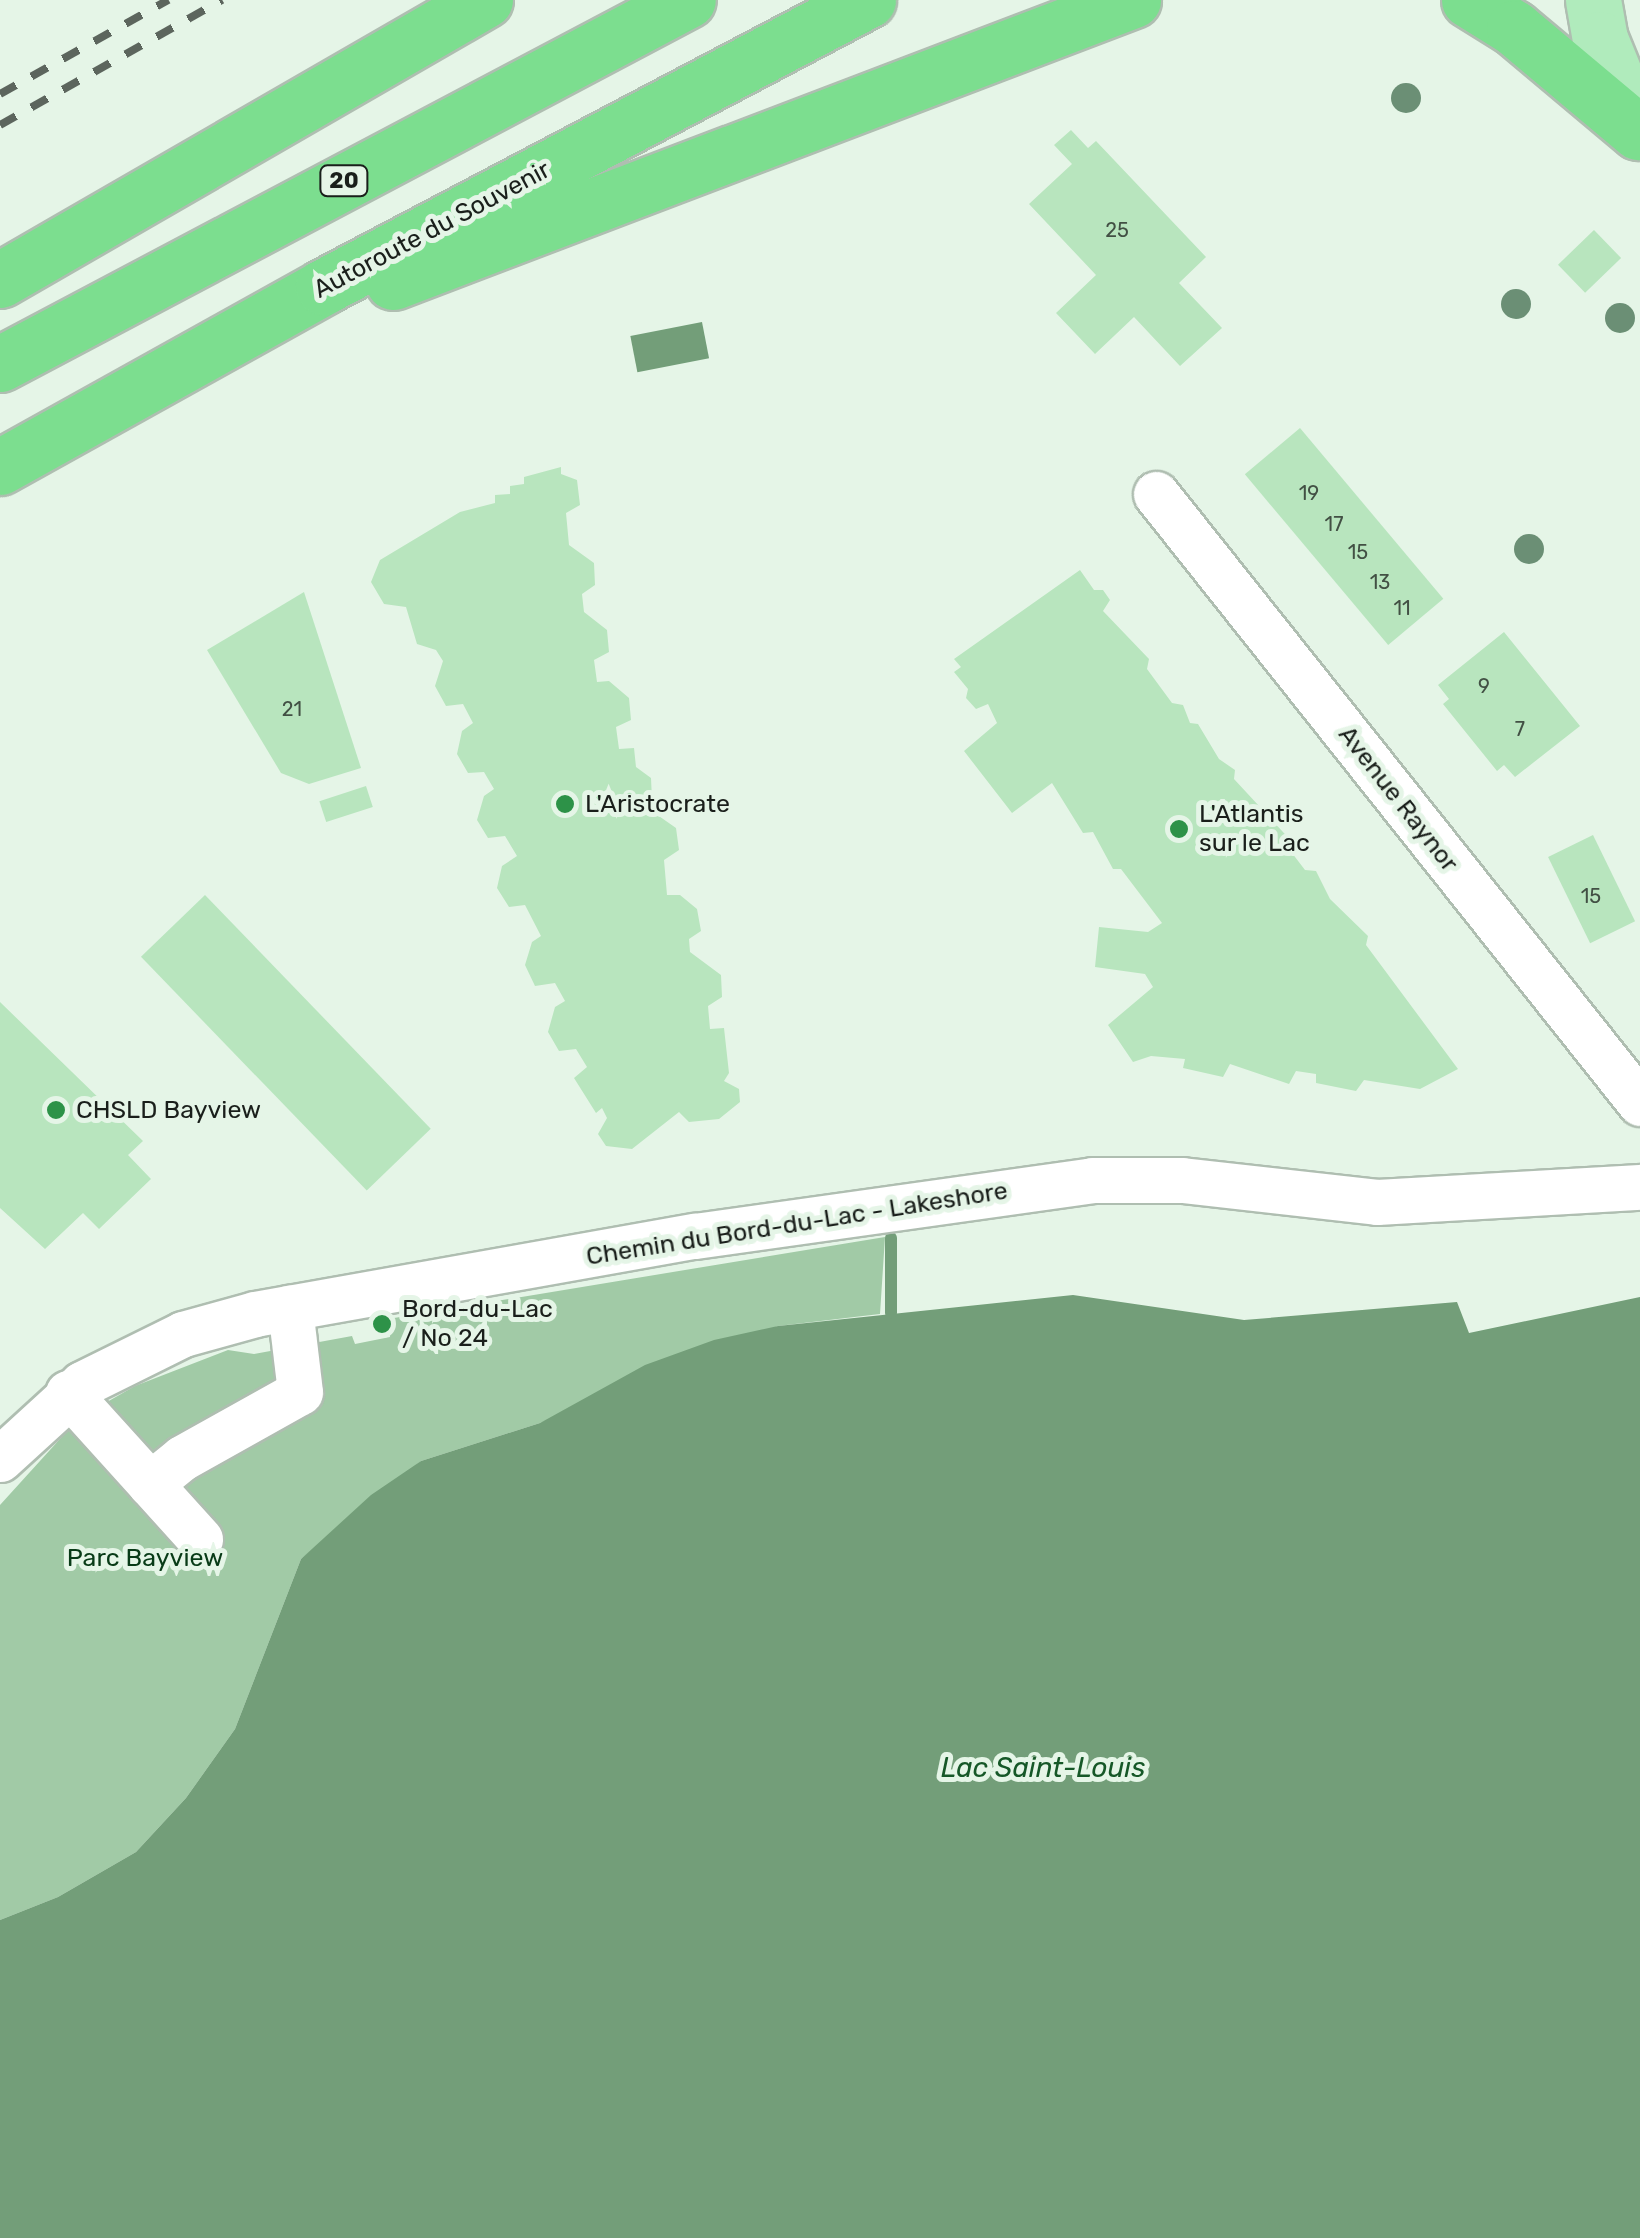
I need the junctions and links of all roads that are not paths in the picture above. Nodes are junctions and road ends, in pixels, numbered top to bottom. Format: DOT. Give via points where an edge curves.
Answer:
graph roads {
  1 [pos="485,0"];
  2 [pos="688,0"];
  3 [pos="868,0"];
  4 [pos="1133,0"];
  5 [pos="1469,0"];
  6 [pos="1593,0"];
  7 [pos="1639,133"];
  8 [pos="0,280"];
  9 [pos="216,347"];
  10 [pos="0,364"];
  11 [pos="0,467"];
  12 [pos="1156,494"];
  13 [pos="1640,1103"];
  14 [pos="1640,1187"];
  15 [pos="290,1308"];
  16 [pos="68,1394"];
  17 [pos="0,1459"];
  18 [pos="150,1484"];
  19 [pos="200,1539"];
  1 -- 8 [label="highway"];
  2 -- 10 [label="highway, 20"];
  3 -- 9 [label="highway, Autoroute du Souvenir"];
  4 -- 9 [label="highway" via="903,84 696,172"];
  5 -- 7 [label="highway" via="1514,28"];
  6 -- 7 [label="main road" via="1600,40"];
  9 -- 11 [label="highway, Autoroute du Souvenir"];
  12 -- 13 [label="street, Avenue Raynor"];
  14 -- 15 [label="street, Chemin du Bord-du-Lac - Lakeshore" via="1377,1202 1182,1180 1092,1180 695,1236"];
  15 -- 16 [label="street, Chemin du Bord-du-Lac - Lakeshore" via="166,1340"];
  15 -- 18 [label="street" via="300,1392 210,1440"];
  16 -- 17 [label="street, Chemin du Bord-du-Lac - Lakeshore"];
  16 -- 18 [label="street"];
  18 -- 19 [label="street"];
}
